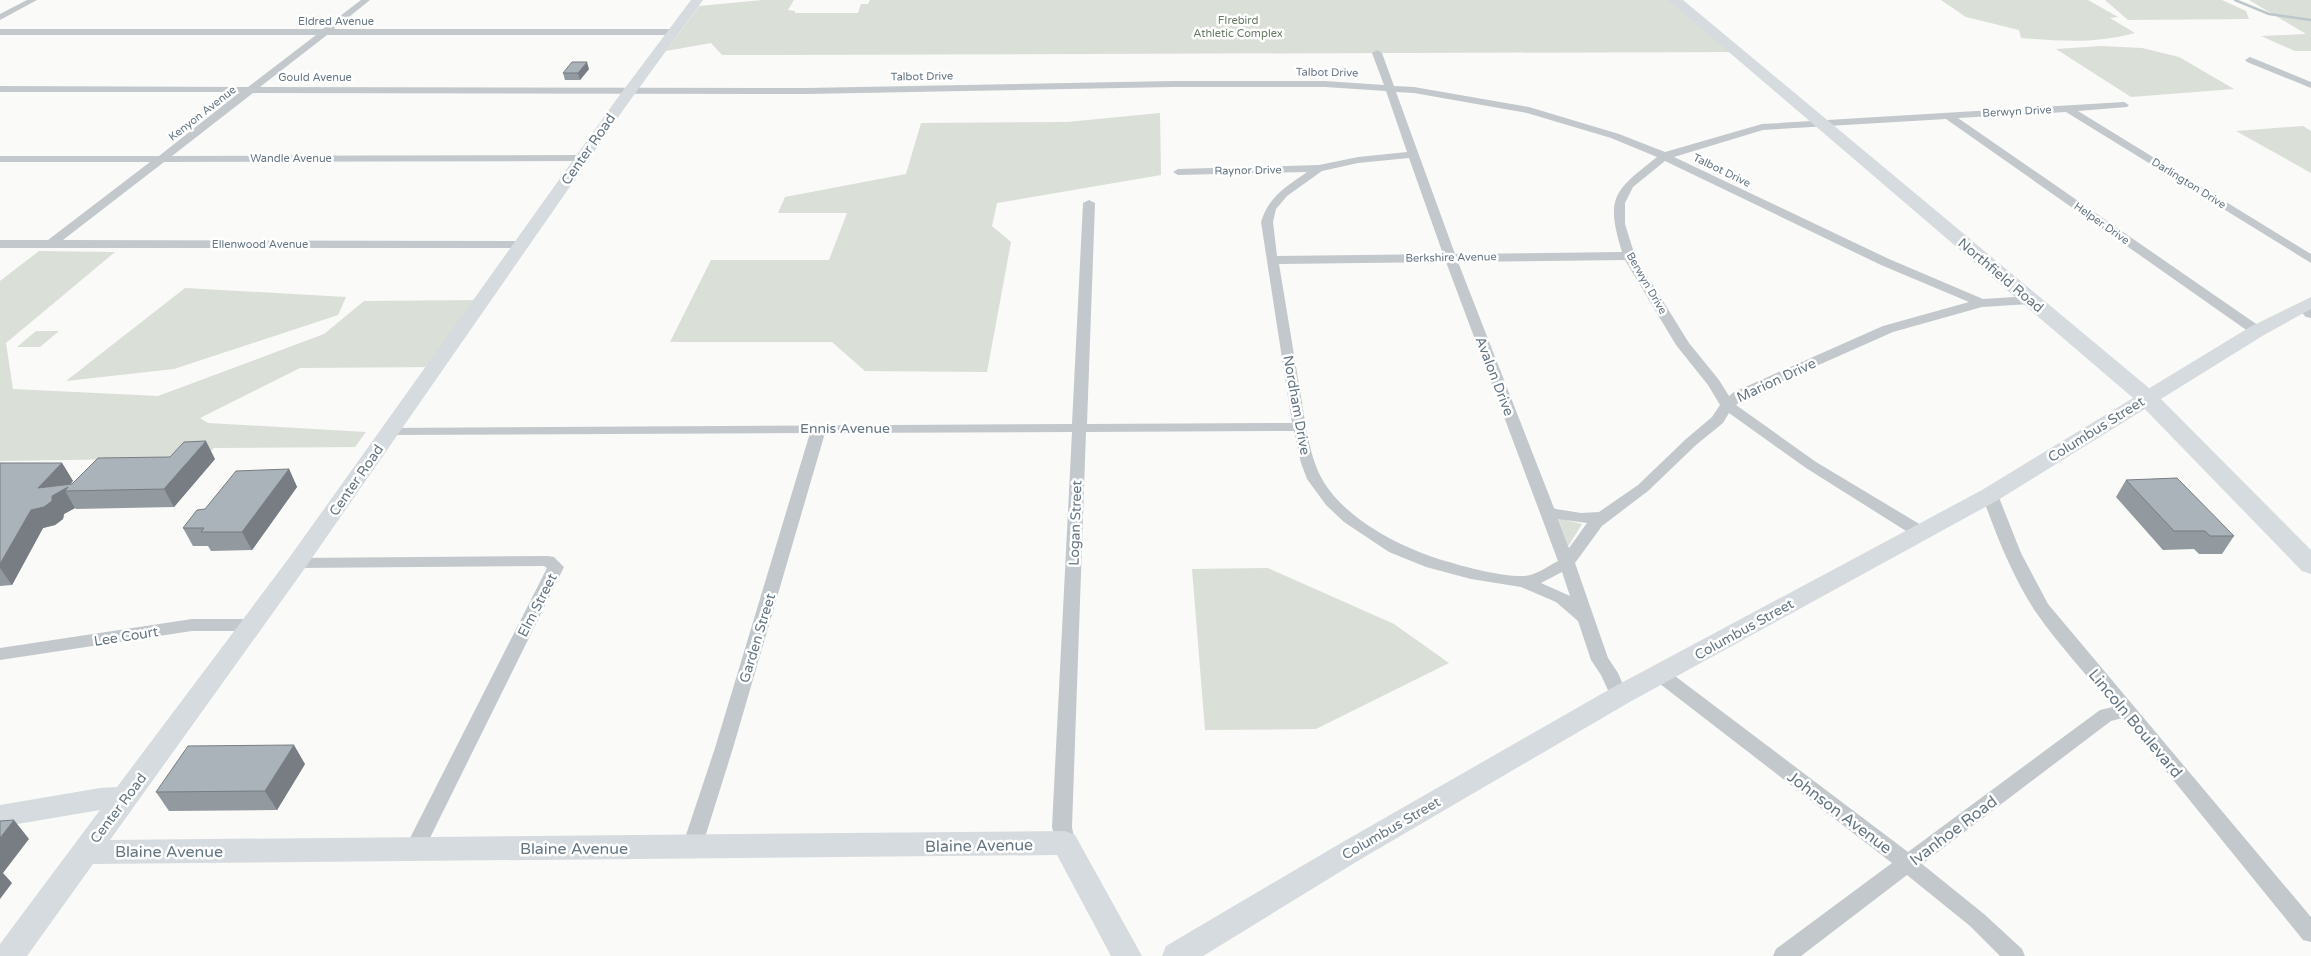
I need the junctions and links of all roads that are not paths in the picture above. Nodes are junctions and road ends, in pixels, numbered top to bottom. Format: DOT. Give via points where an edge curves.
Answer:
graph roads {
  1 [pos="33,0"];
  2 [pos="366,0"];
  3 [pos="697,0"];
  4 [pos="1675,0"];
  5 [pos="0,17"];
  6 [pos="0,32"];
  7 [pos="324,32"];
  8 [pos="672,32"];
  9 [pos="1377,53"];
  10 [pos="2250,60"];
  11 [pos="2309,83"];
  12 [pos="1389,87"];
  13 [pos="0,89"];
  14 [pos="252,89"];
  15 [pos="630,90"];
  16 [pos="2124,105"];
  17 [pos="2067,108"];
  18 [pos="1947,115"];
  19 [pos="1821,122"];
  20 [pos="1414,154"];
  21 [pos="1664,156"];
  22 [pos="164,158"];
  23 [pos="582,158"];
  24 [pos="0,159"];
  25 [pos="1319,168"];
  26 [pos="1282,170"];
  27 [pos="1178,172"];
  28 [pos="1298,183"];
  29 [pos="1089,203"];
  30 [pos="0,244"];
  31 [pos="52,244"];
  32 [pos="521,244"];
  33 [pos="1629,256"];
  34 [pos="1450,257"];
  35 [pos="2311,259"];
  36 [pos="1272,260"];
  37 [pos="2030,300"];
  38 [pos="1981,303"];
  39 [pos="2308,308"];
  40 [pos="2257,331"];
  41 [pos="2147,398"];
  42 [pos="1728,405"];
  43 [pos="1300,427"];
  44 [pos="819,428"];
  45 [pos="1079,428"];
  46 [pos="390,431"];
  47 [pos="1990,495"];
  48 [pos="1546,511"];
  49 [pos="1602,517"];
  50 [pos="1920,532"];
  51 [pos="2308,560"];
  52 [pos="298,563"];
  53 [pos="1567,563"];
  54 [pos="1524,582"];
  55 [pos="1586,618"];
  56 [pos="252,625"];
  57 [pos="0,654"];
  58 [pos="1661,675"];
  59 [pos="1619,696"];
  60 [pos="2125,711"];
  61 [pos="126,798"];
  62 [pos="0,816"];
  63 [pos="1065,843"];
  64 [pos="692,847"];
  65 [pos="415,848"];
  66 [pos="84,852"];
  67 [pos="1908,864"];
  68 [pos="2311,933"];
  69 [pos="9,956"];
  70 [pos="1127,956"];
  71 [pos="1177,956"];
  72 [pos="1784,956"];
  73 [pos="2014,956"];
  1 -- 5 [label="street"];
  2 -- 7 [label="street, Kenyon Avenue"];
  3 -- 8 [label="street, Center Road"];
  4 -- 19 [label="main road, Northfield Road"];
  6 -- 7 [label="street, Eldred Avenue"];
  7 -- 8 [label="street, Eldred Avenue"];
  7 -- 14 [label="street, Kenyon Avenue"];
  8 -- 15 [label="street, Center Road"];
  9 -- 12 [label="street, Avalon Drive"];
  10 -- 11 [label="street"];
  12 -- 15 [label="street, Talbot Drive" via="1173,84 806,91"];
  12 -- 20 [label="street, Avalon Drive"];
  12 -- 21 [label="street, Talbot Drive" via="1529,110 1615,136"];
  13 -- 14 [label="street, Gould Avenue"];
  14 -- 15 [label="street, Gould Avenue"];
  14 -- 22 [label="street, Kenyon Avenue"];
  15 -- 23 [label="street, Center Road"];
  16 -- 17 [label="street, Berwyn Drive"];
  17 -- 18 [label="street, Berwyn Drive"];
  17 -- 35 [label="street, Darlington Drive"];
  18 -- 19 [label="street, Berwyn Drive"];
  18 -- 40 [label="street, Helper Drive"];
  19 -- 21 [label="street, Berwyn Drive" via="1762,127"];
  19 -- 37 [label="main road, Northfield Road"];
  20 -- 25 [label="street, Nordham Drive" via="1375,157"];
  20 -- 34 [label="street, Avalon Drive"];
  21 -- 33 [label="street, Berwyn Drive" via="1628,185 1619,203 1619,224"];
  21 -- 38 [label="street, Talbot Drive" via="1885,262"];
  22 -- 23 [label="street, Wandle Avenue"];
  22 -- 24 [label="street, Wandle Avenue"];
  22 -- 31 [label="street, Kenyon Avenue"];
  23 -- 32 [label="street, Center Road"];
  25 -- 26 [label="street, Raynor Drive"];
  25 -- 28 [label="street, Nordham Drive"];
  26 -- 27 [label="street, Raynor Drive"];
  26 -- 28 [label="street" via="1295,175"];
  28 -- 36 [label="street, Nordham Drive" via="1271,208 1267,222"];
  29 -- 45 [label="street, Logan Street"];
  30 -- 31 [label="street, Ellenwood Avenue"];
  31 -- 32 [label="street, Ellenwood Avenue"];
  32 -- 46 [label="street, Center Road"];
  33 -- 34 [label="street, Berkshire Avenue"];
  33 -- 42 [label="street, Berwyn Drive" via="1683,345"];
  34 -- 36 [label="street, Berkshire Avenue"];
  34 -- 48 [label="street, Avalon Drive"];
  36 -- 43 [label="street, Nordham Drive"];
  37 -- 38 [label="street, Marion Drive"];
  37 -- 41 [label="main road, Northfield Road"];
  38 -- 42 [label="street, Marion Drive" via="1888,329 1740,395"];
  39 -- 40 [label="street, Columbus Street"];
  40 -- 41 [label="street, Columbus Street"];
  41 -- 47 [label="street, Columbus Street"];
  41 -- 51 [label="main road, Northfield Road"];
  42 -- 49 [label="street, Marion Drive" via="1718,420 1643,488"];
  42 -- 50 [label="street, Berwyn Drive" via="1811,465"];
  43 -- 45 [label="street, Ennis Avenue"];
  43 -- 54 [label="street, Nordham Drive" via="1315,479 1331,502 1349,518 1395,548 1432,563 1471,574"];
  44 -- 45 [label="street, Ennis Avenue"];
  44 -- 46 [label="street, Ennis Avenue"];
  44 -- 64 [label="street, Garden Street"];
  45 -- 63 [label="street, Logan Street" via="1062,826"];
  46 -- 52 [label="street, Center Road"];
  47 -- 50 [label="street, Columbus Street"];
  47 -- 60 [label="street, Lincoln Boulevard" via="2009,547 2042,608"];
  48 -- 49 [label="street" via="1571,518"];
  48 -- 53 [label="street, Avalon Drive"];
  49 -- 53 [label="street, Marion Drive"];
  50 -- 58 [label="street, Columbus Street"];
  52 -- 56 [label="street, Center Road"];
  52 -- 65 [label="street, Elm Street" via="548,561 556,567"];
  53 -- 54 [label="street, Marion Drive"];
  53 -- 55 [label="street, Avalon Drive"];
  54 -- 55 [label="street, Nordham Drive" via="1562,598"];
  55 -- 59 [label="street, Avalon Drive" via="1600,660 1610,673"];
  56 -- 57 [label="street, Lee Court" via="192,625"];
  56 -- 61 [label="street, Center Road"];
  58 -- 59 [label="street, Columbus Street"];
  58 -- 67 [label="street, Johnson Avenue"];
  59 -- 71 [label="street, Columbus Street"];
  60 -- 67 [label="street, Ivanhoe Road" via="2106,715"];
  60 -- 68 [label="street, Lincoln Boulevard"];
  61 -- 62 [label="street" via="100,799"];
  61 -- 66 [label="street, Center Road"];
  63 -- 64 [label="street, Blaine Avenue"];
  63 -- 70 [label="street"];
  64 -- 65 [label="street, Blaine Avenue"];
  65 -- 66 [label="street, Blaine Avenue"];
  66 -- 69 [label="street, Center Road"];
  67 -- 72 [label="street, Ivanhoe Road"];
  67 -- 73 [label="street, Johnson Avenue" via="1977,920"];
}
